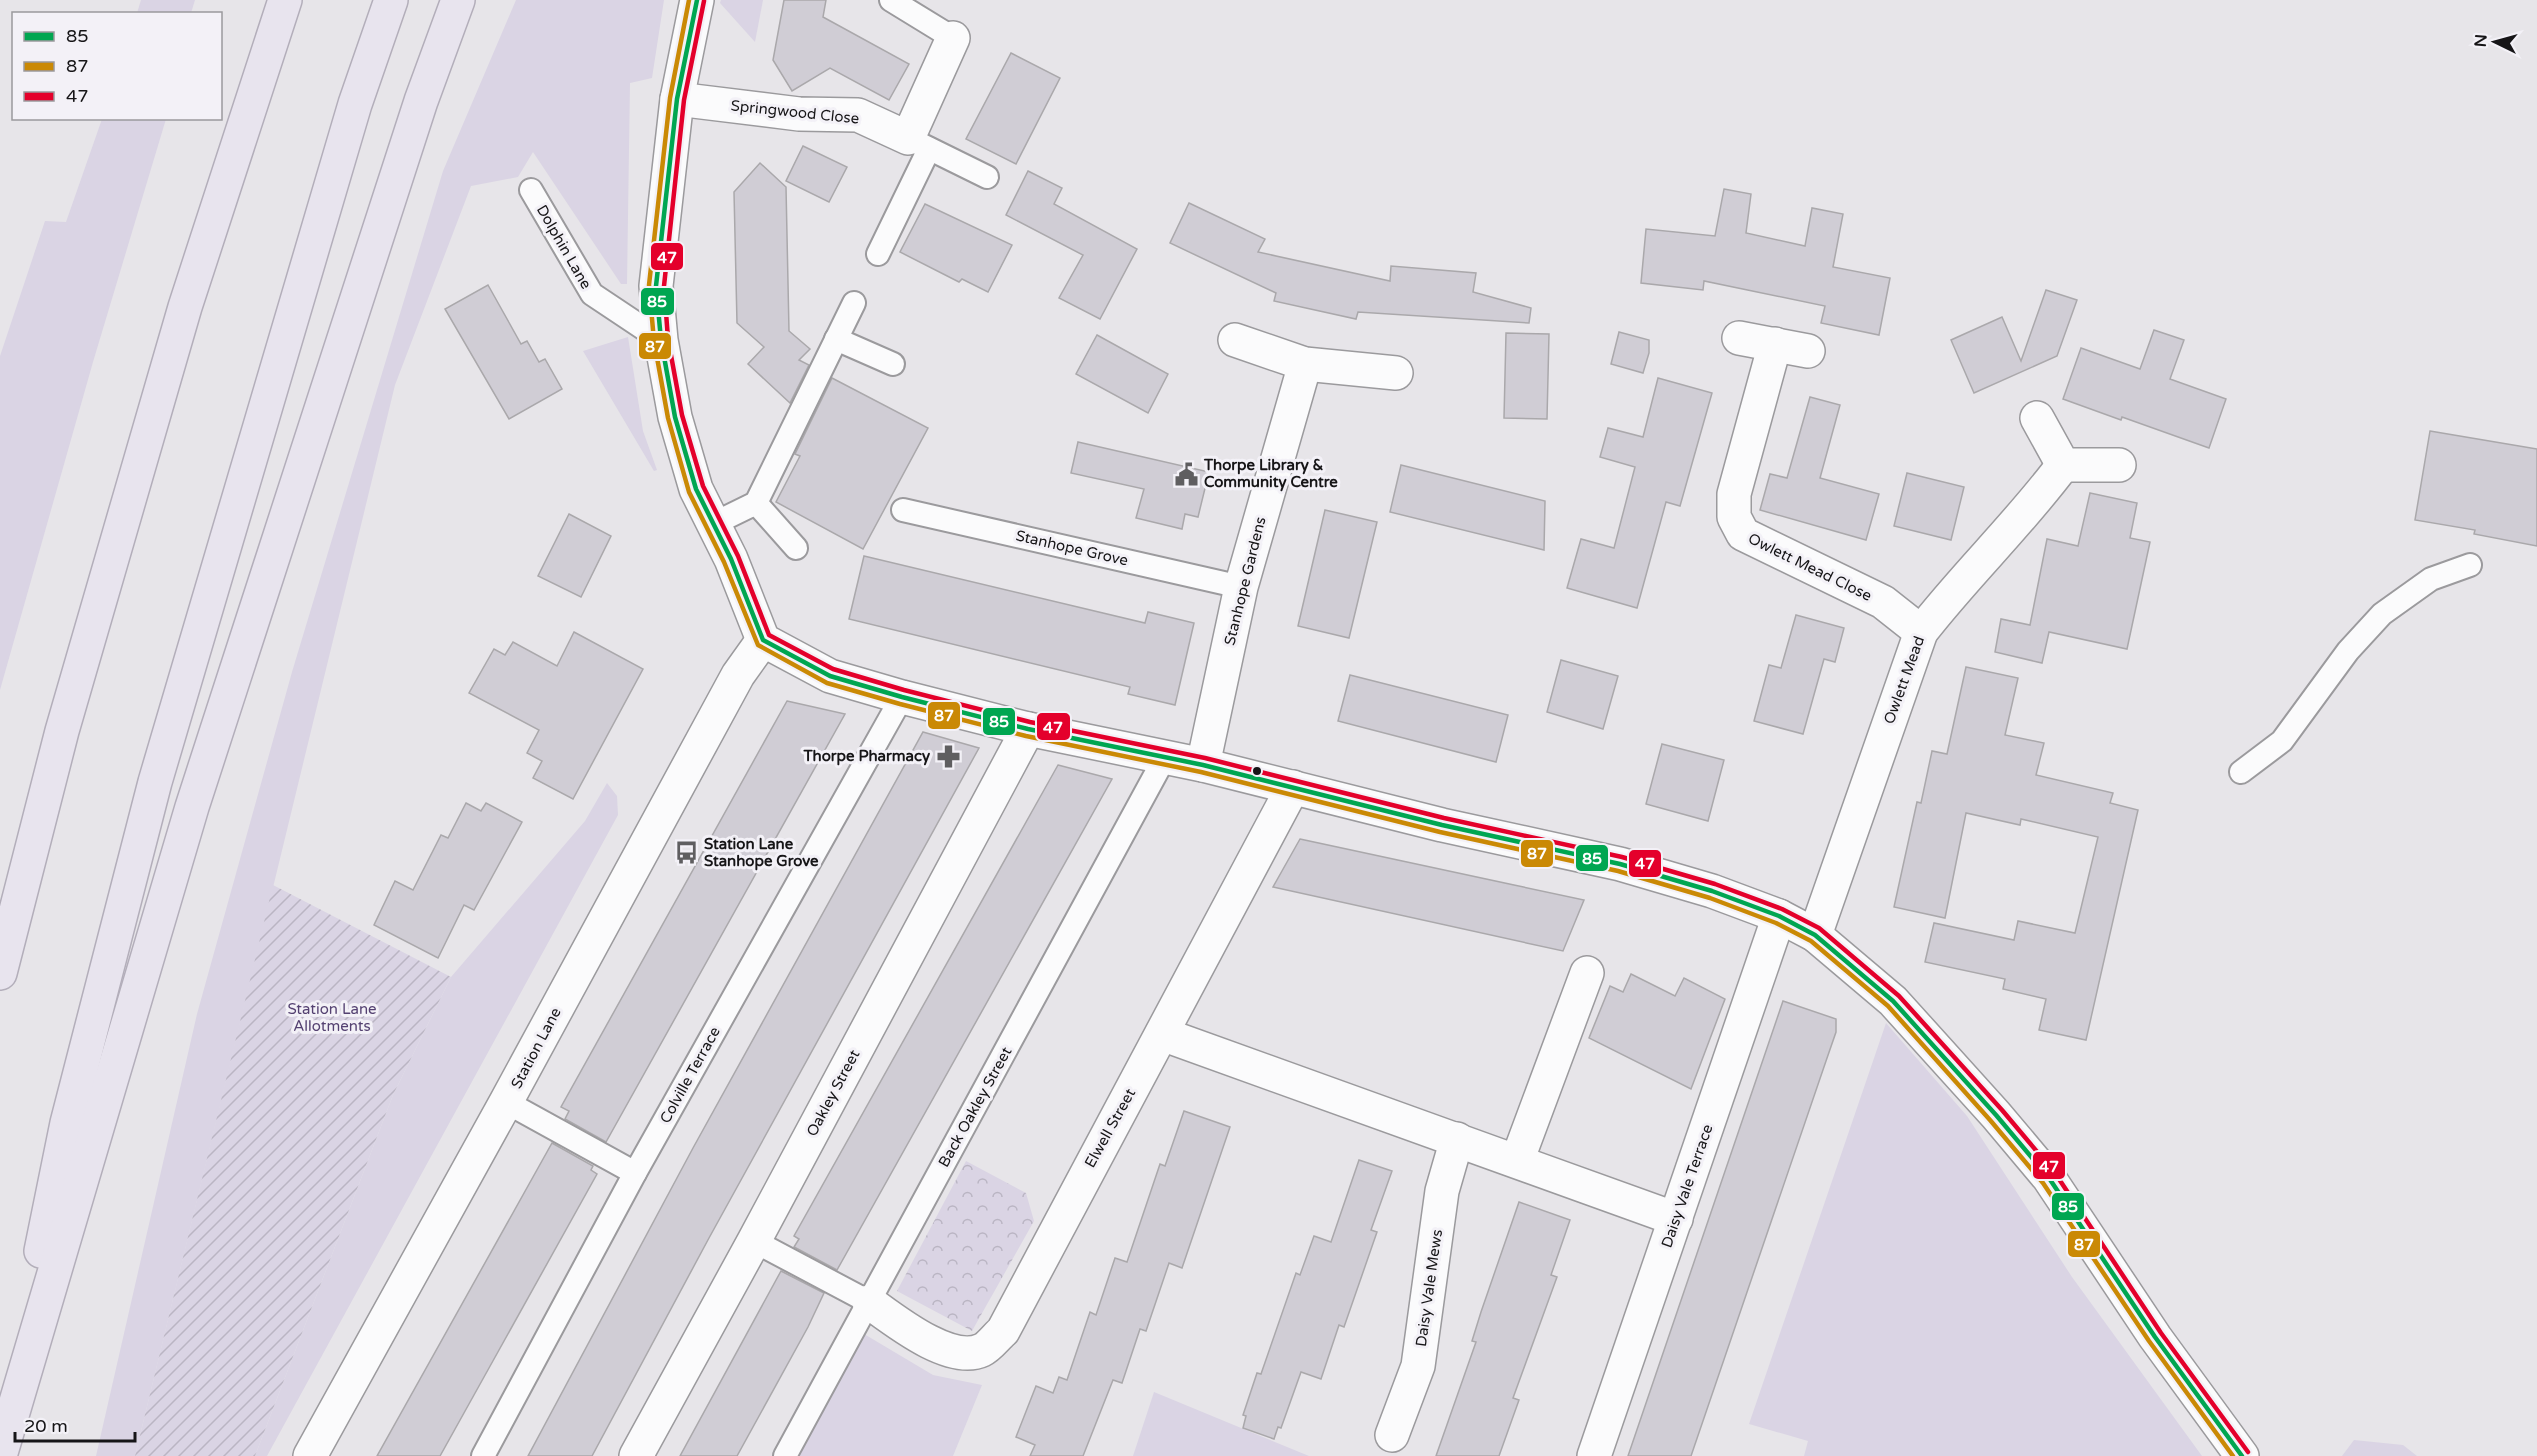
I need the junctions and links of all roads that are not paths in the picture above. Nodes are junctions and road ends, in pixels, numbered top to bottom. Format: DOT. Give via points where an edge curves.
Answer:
graph roads {
  1 [pos="285,0"];
  2 [pos="391,0"];
  3 [pos="458,0"];
  4 [pos="697,0"];
  5 [pos="891,0"];
  6 [pos="952,38"];
  7 [pos="677,99"];
  8 [pos="919,144"];
  9 [pos="987,177"];
  10 [pos="531,190"];
  11 [pos="878,254"];
  12 [pos="854,303"];
  13 [pos="1739,338"];
  14 [pos="836,339"];
  15 [pos="1235,339"];
  16 [pos="661,340"];
  17 [pos="1776,344"];
  18 [pos="1808,351"];
  19 [pos="892,364"];
  20 [pos="1305,364"];
  21 [pos="1396,374"];
  22 [pos="2037,418"];
  23 [pos="2063,465"];
  24 [pos="2119,465"];
  25 [pos="756,503"];
  26 [pos="903,510"];
  27 [pos="713,524"];
  28 [pos="796,548"];
  29 [pos="2470,565"];
  30 [pos="1241,587"];
  31 [pos="1921,632"];
  32 [pos="764,640"];
  33 [pos="902,697"];
  34 [pos="1028,729"];
  35 [pos="1165,757"];
  36 [pos="1203,765"];
  37 [pos="2241,772"];
  38 [pos="1293,787"];
  39 [pos="1779,916"];
  40 [pos="1815,934"];
  41 [pos="0,973"];
  42 [pos="1587,973"];
  43 [pos="1162,1034"];
  44 [pos="506,1102"];
  45 [pos="1457,1139"];
  46 [pos="1518,1161"];
  47 [pos="635,1173"];
  48 [pos="1676,1219"];
  49 [pos="754,1241"];
  50 [pos="869,1302"];
  51 [pos="1392,1436"];
  52 [pos="0,1455"];
  53 [pos="310,1456"];
  54 [pos="483,1456"];
  55 [pos="636,1456"];
  56 [pos="785,1456"];
  57 [pos="1594,1456"];
  58 [pos="2241,1456"];
  1 -- 41 [label="highway" via="185,307 62,731"];
  2 -- 52 [label="highway" via="352,115 155,782 67,1123"];
  3 -- 52 [label="highway" via="421,101 192,807"];
  4 -- 7 [label="street"];
  5 -- 6 [label="lane"];
  6 -- 8 [label="street"];
  7 -- 8 [label="street, Springwood Close" via="800,114 858,116"];
  7 -- 16 [label="street" via="656,286"];
  8 -- 9 [label="lane"];
  8 -- 11 [label="lane"];
  10 -- 16 [label="lane, Dolphin Lane" via="592,294"];
  12 -- 14 [label="lane"];
  13 -- 17 [label="street"];
  14 -- 19 [label="lane"];
  14 -- 25 [label="lane"];
  15 -- 20 [label="street"];
  16 -- 27 [label="street" via="675,417 696,489"];
  17 -- 18 [label="street"];
  17 -- 31 [label="street, Owlett Mead Close" via="1734,494 1738,525 1743,534 1766,547 1797,558 1883,602"];
  20 -- 21 [label="street"];
  20 -- 30 [label="street, Stanhope Gardens"];
  22 -- 23 [label="street"];
  23 -- 24 [label="street"];
  23 -- 31 [label="street, Owlett Mead" via="2033,505 1951,593"];
  25 -- 27 [label="lane"];
  25 -- 28 [label="lane"];
  26 -- 30 [label="lane, Stanhope Grove"];
  27 -- 32 [label="street"];
  29 -- 37 [label="lane" via="2431,579 2382,614 2348,651 2282,741"];
  30 -- 36 [label="street, Stanhope Gardens"];
  31 -- 40 [label="street, Owlett Mead"];
  32 -- 33 [label="street" via="831,676"];
  32 -- 44 [label="street, Station Lane" via="738,675"];
  33 -- 34 [label="street"];
  33 -- 47 [label="lane, Colville Terrace"];
  34 -- 35 [label="street"];
  34 -- 49 [label="street, Oakley Street"];
  35 -- 36 [label="street"];
  35 -- 50 [label="lane, Back Oakley Street"];
  36 -- 38 [label="street"];
  38 -- 39 [label="street" via="1620,864"];
  38 -- 43 [label="street, Elwell Street"];
  39 -- 40 [label="street"];
  39 -- 48 [label="street, Daisy Vale Terrace"];
  40 -- 58 [label="street" via="1893,1001 2049,1178 2155,1337"];
  42 -- 46 [label="street"];
  43 -- 45 [label="street"];
  43 -- 50 [label="street, Elwell Street" via="1003,1331 982,1350 955,1353 913,1333"];
  44 -- 47 [label="lane"];
  44 -- 53 [label="street, Station Lane"];
  45 -- 46 [label="street"];
  45 -- 51 [label="street, Daisy Vale Mews" via="1442,1191 1418,1366"];
  46 -- 48 [label="street"];
  47 -- 54 [label="lane, Colville Terrace"];
  48 -- 57 [label="street, Daisy Vale Terrace"];
  49 -- 50 [label="lane"];
  49 -- 55 [label="street, Oakley Street"];
  50 -- 56 [label="lane, Back Oakley Street"];
}
